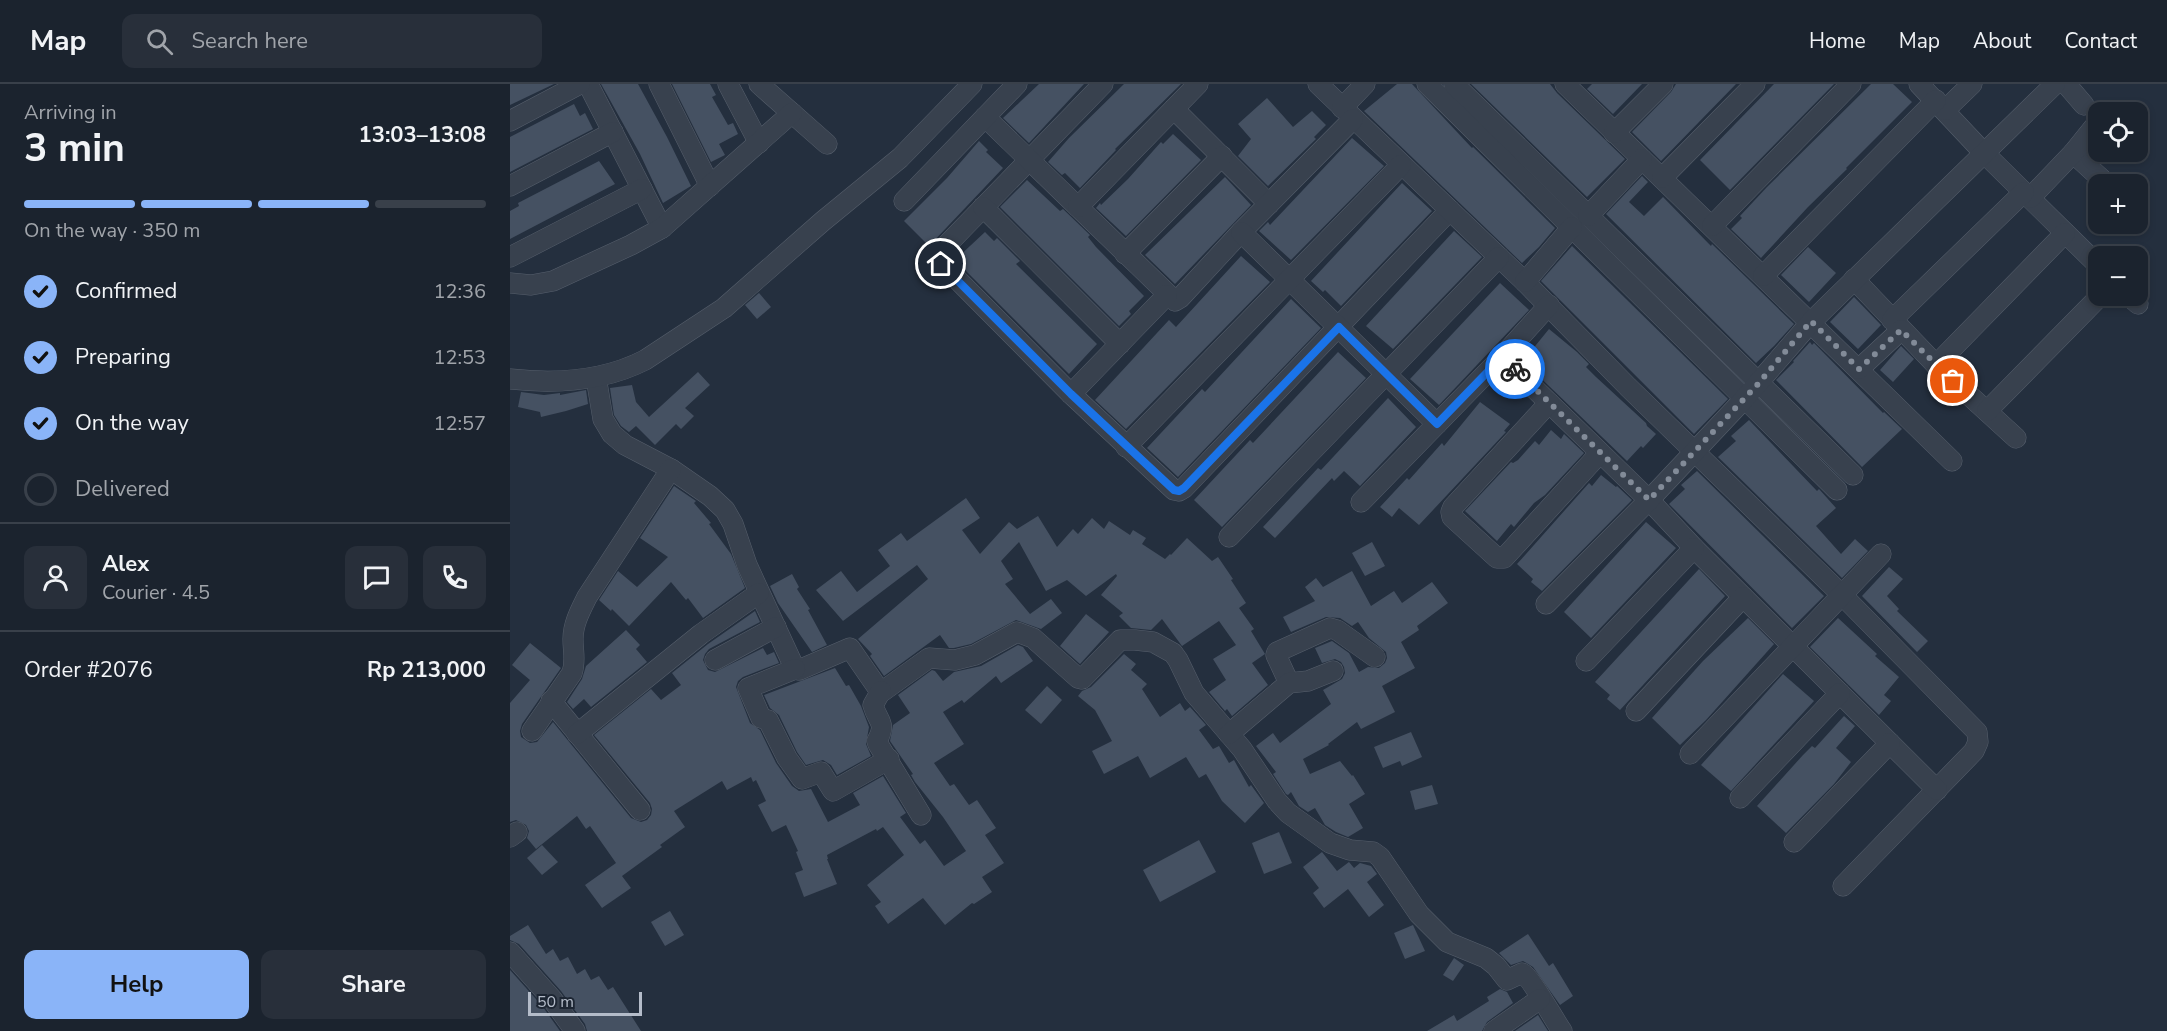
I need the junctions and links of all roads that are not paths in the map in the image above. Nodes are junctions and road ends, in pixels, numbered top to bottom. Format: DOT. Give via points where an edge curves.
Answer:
graph roads {
  1 [pos="580,84"];
  2 [pos="588,84"];
  3 [pos="659,84"];
  4 [pos="729,84"];
  5 [pos="759,84"];
  6 [pos="972,84"];
  7 [pos="1017,84"];
  8 [pos="1103,84"];
  9 [pos="1198,84"];
  10 [pos="1318,84"];
  11 [pos="1365,84"];
  12 [pos="1427,84"];
  13 [pos="1454,84"];
  14 [pos="1565,84"];
  15 [pos="1663,84"];
  16 [pos="1755,84"];
  17 [pos="1851,84"];
  18 [pos="1919,84"];
  19 [pos="1972,84"];
  20 [pos="2055,84"];
  21 [pos="2066,84"];
  22 [pos="1940,105"];
  23 [pos="2084,105"];
  24 [pos="1174,109"];
  25 [pos="792,113"];
  26 [pos="1348,113"];
  27 [pos="985,117"];
  28 [pos="510,121"];
  29 [pos="613,132"];
  30 [pos="1614,132"];
  31 [pos="2088,134"];
  32 [pos="759,143"];
  33 [pos="827,144"];
  34 [pos="1983,152"];
  35 [pos="2073,153"];
  36 [pos="1222,156"];
  37 [pos="1642,159"];
  38 [pos="1029,160"];
  39 [pos="1401,165"];
  40 [pos="2096,174"];
  41 [pos="1662,178"];
  42 [pos="510,186"];
  43 [pos="710,186"];
  44 [pos="642,189"];
  45 [pos="2027,195"];
  46 [pos="904,201"];
  47 [pos="1269,204"];
  48 [pos="983,207"];
  49 [pos="1078,207"];
  50 [pos="1450,210"];
  51 [pos="1580,222"];
  52 [pos="1712,226"];
  53 [pos="662,228"];
  54 [pos="1241,232"];
  55 [pos="2066,233"];
  56 [pos="1125,254"];
  57 [pos="2088,255"];
  58 [pos="510,257"];
  59 [pos="1499,257"];
  60 [pos="1763,276"];
  61 [pos="1854,279"];
  62 [pos="1290,280"];
  63 [pos="1525,282"];
  64 [pos="510,283"];
  65 [pos="1167,295"];
  66 [pos="1548,305"];
  67 [pos="2090,306"];
  68 [pos="1811,321"];
  69 [pos="1896,325"];
  70 [pos="1339,327"];
  71 [pos="1120,344"];
  72 [pos="1502,357"];
  73 [pos="1936,366"];
  74 [pos="1859,369"];
  75 [pos="1387,375"];
  76 [pos="596,377"];
  77 [pos="510,379"];
  78 [pos="1751,391"];
  79 [pos="1071,394"];
  80 [pos="1549,403"];
  81 [pos="1987,411"];
  82 [pos="1437,424"];
  83 [pos="2016,438"];
  84 [pos="1126,447"];
  85 [pos="1695,452"];
  86 [pos="1599,454"];
  87 [pos="1952,461"];
  88 [pos="671,469"];
  89 [pos="1853,476"];
  90 [pos="1837,490"];
  91 [pos="1649,500"];
  92 [pos="1361,502"];
  93 [pos="1229,537"];
  94 [pos="1694,548"];
  95 [pos="1881,554"];
  96 [pos="759,593"];
  97 [pos="1842,595"];
  98 [pos="1743,597"];
  99 [pos="1546,604"];
  100 [pos="776,627"];
  101 [pos="1793,646"];
  102 [pos="1375,657"];
  103 [pos="715,660"];
  104 [pos="1586,661"];
  105 [pos="795,669"];
  106 [pos="1333,671"];
  107 [pos="1289,683"];
  108 [pos="881,691"];
  109 [pos="1840,693"];
  110 [pos="551,701"];
  111 [pos="1636,711"];
  112 [pos="532,731"];
  113 [pos="577,734"];
  114 [pos="1229,734"];
  115 [pos="1890,743"];
  116 [pos="1690,754"];
  117 [pos="889,759"];
  118 [pos="1937,790"];
  119 [pos="1740,798"];
  120 [pos="640,810"];
  121 [pos="921,815"];
  122 [pos="1794,842"];
  123 [pos="1843,886"];
  124 [pos="510,952"];
  125 [pos="1540,999"];
  126 [pos="575,1031"];
  127 [pos="1494,1031"];
  128 [pos="1562,1031"];
  1 -- 28 [label="street"];
  2 -- 29 [label="street"];
  3 -- 43 [label="street"];
  4 -- 32 [label="street"];
  5 -- 25 [label="street"];
  6 -- 76 [label="street" via="900,158 724,308 634,366"];
  7 -- 27 [label="street"];
  8 -- 38 [label="street"];
  9 -- 24 [label="street"];
  10 -- 26 [label="street"];
  11 -- 26 [label="street"];
  12 -- 51 [label="street"];
  13 -- 51 [label="street"];
  14 -- 30 [label="street"];
  15 -- 30 [label="street"];
  16 -- 41 [label="street"];
  17 -- 52 [label="street"];
  18 -- 22 [label="street"];
  19 -- 22 [label="street"];
  20 -- 34 [label="street"];
  21 -- 23 [label="street"];
  22 -- 34 [label="street"];
  22 -- 60 [label="street"];
  24 -- 36 [label="street"];
  24 -- 49 [label="street"];
  25 -- 32 [label="street"];
  25 -- 33 [label="street"];
  26 -- 39 [label="street"];
  26 -- 47 [label="street"];
  27 -- 38 [label="street"];
  27 -- 46 [label="street"];
  29 -- 42 [label="street"];
  29 -- 44 [label="street"];
  30 -- 37 [label="street"];
  31 -- 35 [label="street"];
  32 -- 43 [label="street"];
  34 -- 45 [label="street"];
  34 -- 61 [label="street"];
  35 -- 40 [label="street"];
  35 -- 45 [label="street"];
  36 -- 47 [label="street"];
  36 -- 56 [label="street"];
  37 -- 41 [label="street"];
  37 -- 51 [label="street"];
  38 -- 48 [label="street"];
  38 -- 49 [label="street"];
  39 -- 50 [label="street"];
  39 -- 62 [label="street"];
  41 -- 52 [label="street"];
  43 -- 53 [label="street"];
  44 -- 53 [label="street"];
  44 -- 58 [label="street"];
  45 -- 55 [label="street"];
  45 -- 69 [label="street"];
  47 -- 54 [label="street"];
  48 -- 71 [label="street"];
  48 -- 79 [label="street" via="935,257"];
  49 -- 56 [label="street"];
  50 -- 59 [label="street"];
  50 -- 70 [label="street"];
  51 -- 63 [label="street"];
  51 -- 78 [label="street"];
  52 -- 60 [label="street"];
  53 -- 64 [label="street" via="553,281"];
  54 -- 62 [label="street"];
  54 -- 65 [label="street" via="1180,298 1174,301"];
  55 -- 57 [label="street"];
  55 -- 73 [label="street"];
  56 -- 65 [label="street"];
  59 -- 63 [label="street"];
  59 -- 75 [label="street"];
  60 -- 68 [label="street"];
  61 -- 68 [label="street"];
  61 -- 69 [label="street"];
  62 -- 70 [label="street"];
  62 -- 84 [label="street"];
  63 -- 66 [label="street"];
  65 -- 71 [label="street"];
  66 -- 72 [label="street"];
  66 -- 85 [label="street"];
  67 -- 81 [label="street"];
  68 -- 74 [label="street"];
  68 -- 78 [label="street"];
  69 -- 73 [label="street"];
  69 -- 74 [label="street"];
  70 -- 75 [label="street"];
  70 -- 84 [label="street" via="1179,491"];
  71 -- 79 [label="street"];
  72 -- 80 [label="street"];
  72 -- 82 [label="street"];
  73 -- 81 [label="street"];
  74 -- 87 [label="street"];
  75 -- 82 [label="street"];
  75 -- 93 [label="street"];
  76 -- 77 [label="street"];
  76 -- 88 [label="street" via="603,419 612,434"];
  78 -- 85 [label="street"];
  78 -- 89 [label="street"];
  78 -- 90 [label="street"];
  79 -- 84 [label="street"];
  80 -- 86 [label="street"];
  80 -- 86 [label="street" via="1453,507 1452,517 1497,558 1504,558"];
  81 -- 83 [label="street"];
  82 -- 92 [label="street"];
  85 -- 91 [label="street"];
  85 -- 97 [label="street"];
  86 -- 91 [label="street"];
  88 -- 96 [label="street" via="725,510"];
  88 -- 110 [label="street" via="587,597 572,638 572,673"];
  91 -- 94 [label="street"];
  91 -- 99 [label="street"];
  94 -- 98 [label="street"];
  94 -- 104 [label="street"];
  95 -- 97 [label="street"];
  96 -- 100 [label="street"];
  96 -- 113 [label="street" via="701,634"];
  97 -- 101 [label="street"];
  97 -- 118 [label="street" via="1977,732 1976,747"];
  98 -- 101 [label="street"];
  98 -- 111 [label="street"];
  100 -- 103 [label="street"];
  100 -- 105 [label="street"];
  101 -- 109 [label="street"];
  101 -- 116 [label="street"];
  102 -- 107 [label="street" via="1337,630 1328,628 1277,651"];
  105 -- 108 [label="street" via="850,648"];
  105 -- 117 [label="street" via="748,688 761,718 768,720 802,779 821,772 833,791"];
  106 -- 107 [label="street" via="1308,681"];
  107 -- 114 [label="street"];
  108 -- 114 [label="street" via="929,658 955,660 975,655 1017,632 1032,638 1082,679 1120,640 1153,642 1173,653 1194,693"];
  108 -- 117 [label="street" via="873,709 883,729 878,744"];
  109 -- 115 [label="street"];
  109 -- 119 [label="street"];
  110 -- 112 [label="street"];
  110 -- 113 [label="street"];
  113 -- 120 [label="street"];
  114 -- 125 [label="street" via="1288,813 1330,843 1380,857 1419,914 1447,942 1486,958 1507,980 1522,973 1529,976"];
  115 -- 118 [label="street"];
  115 -- 122 [label="street"];
  117 -- 121 [label="street"];
  118 -- 123 [label="street"];
  124 -- 126 [label="street"];
  125 -- 127 [label="street"];
  125 -- 128 [label="street"];
}
